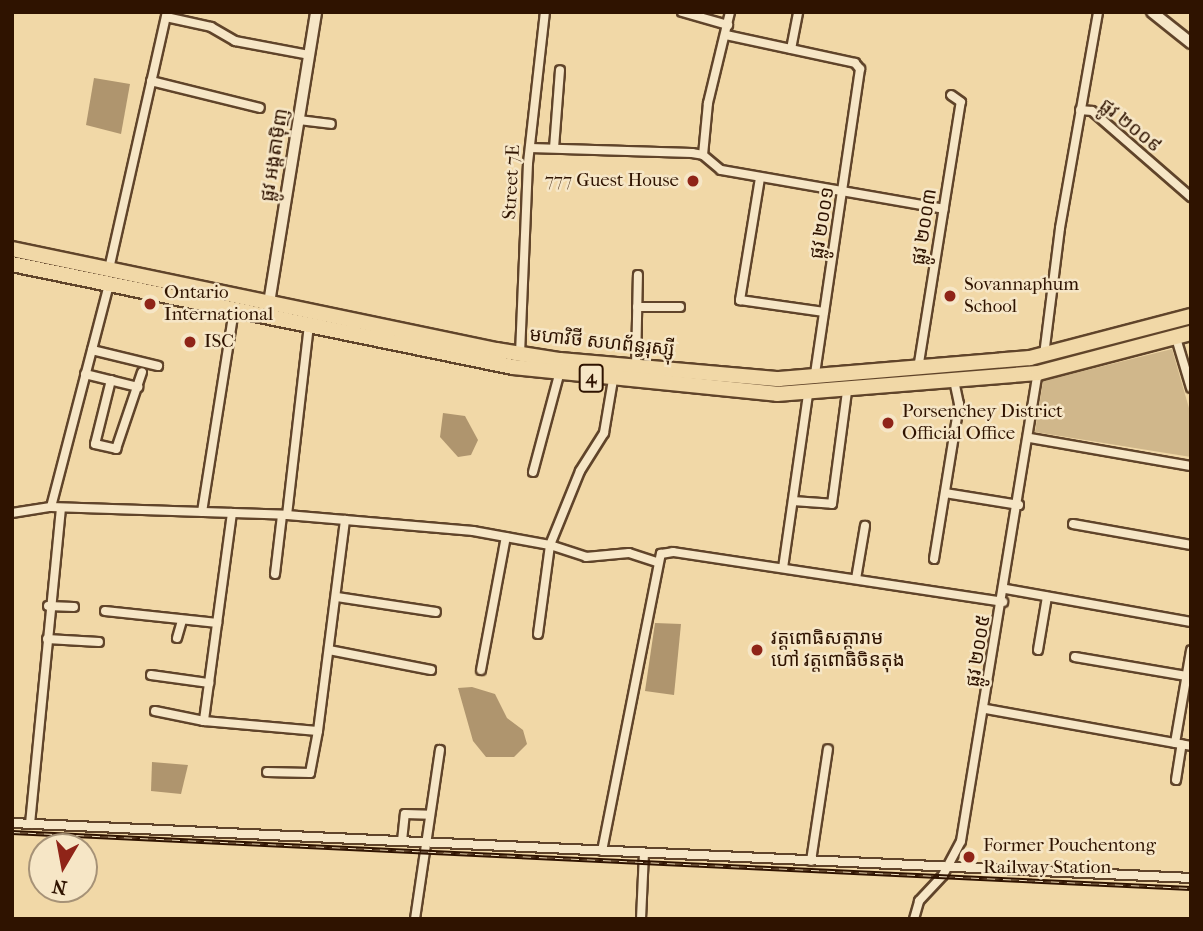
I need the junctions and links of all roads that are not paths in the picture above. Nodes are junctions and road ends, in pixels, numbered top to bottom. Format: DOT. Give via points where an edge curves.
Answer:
graph roads {
  1 [pos="316,12"];
  2 [pos="533,12"];
  3 [pos="682,12"];
  4 [pos="730,12"];
  5 [pos="798,12"];
  6 [pos="1098,12"];
  7 [pos="1152,12"];
  8 [pos="545,13"];
  9 [pos="166,15"];
  10 [pos="728,25"];
  11 [pos="726,35"];
  12 [pos="1191,43"];
  13 [pos="792,49"];
  14 [pos="309,55"];
  15 [pos="561,70"];
  16 [pos="151,81"];
  17 [pos="951,95"];
  18 [pos="260,108"];
  19 [pos="1080,110"];
  20 [pos="299,120"];
  21 [pos="331,124"];
  22 [pos="530,148"];
  23 [pos="554,148"];
  24 [pos="704,155"];
  25 [pos="760,178"];
  26 [pos="844,193"];
  27 [pos="1191,197"];
  28 [pos="943,209"];
  29 [pos="12,249"];
  30 [pos="12,264"];
  31 [pos="638,275"];
  32 [pos="109,277"];
  33 [pos="269,303"];
  34 [pos="637,307"];
  35 [pos="680,307"];
  36 [pos="234,310"];
  37 [pos="824,312"];
  38 [pos="1191,316"];
  39 [pos="309,326"];
  40 [pos="375,332"];
  41 [pos="1191,333"];
  42 [pos="1176,338"];
  43 [pos="92,350"];
  44 [pos="520,354"];
  45 [pos="1044,355"];
  46 [pos="158,366"];
  47 [pos="636,368"];
  48 [pos="918,369"];
  49 [pos="584,370"];
  50 [pos="142,372"];
  51 [pos="1038,373"];
  52 [pos="85,374"];
  53 [pos="559,375"];
  54 [pos="814,379"];
  55 [pos="111,380"];
  56 [pos="612,380"];
  57 [pos="954,381"];
  58 [pos="138,387"];
  59 [pos="1191,388"];
  60 [pos="847,391"];
  61 [pos="808,394"];
  62 [pos="1030,438"];
  63 [pos="1191,466"];
  64 [pos="533,472"];
  65 [pos="945,493"];
  66 [pos="793,500"];
  67 [pos="1019,506"];
  68 [pos="51,507"];
  69 [pos="61,509"];
  70 [pos="202,512"];
  71 [pos="12,513"];
  72 [pos="232,513"];
  73 [pos="284,515"];
  74 [pos="345,520"];
  75 [pos="1073,524"];
  76 [pos="865,526"];
  77 [pos="506,537"];
  78 [pos="550,545"];
  79 [pos="1191,545"];
  80 [pos="934,559"];
  81 [pos="657,562"];
  82 [pos="783,568"];
  83 [pos="275,574"];
  84 [pos="856,579"];
  85 [pos="1006,589"];
  86 [pos="337,597"];
  87 [pos="1047,597"];
  88 [pos="1003,602"];
  89 [pos="48,606"];
  90 [pos="74,607"];
  91 [pos="105,611"];
  92 [pos="436,612"];
  93 [pos="182,620"];
  94 [pos="1191,622"];
  95 [pos="217,623"];
  96 [pos="538,634"];
  97 [pos="177,638"];
  98 [pos="47,639"];
  99 [pos="99,642"];
  100 [pos="329,650"];
  101 [pos="1038,650"];
  102 [pos="1191,650"];
  103 [pos="1075,657"];
  104 [pos="430,670"];
  105 [pos="481,670"];
  106 [pos="151,675"];
  107 [pos="1186,676"];
  108 [pos="209,683"];
  109 [pos="986,709"];
  110 [pos="155,711"];
  111 [pos="204,721"];
  112 [pos="318,731"];
  113 [pos="1182,744"];
  114 [pos="828,749"];
  115 [pos="440,750"];
  116 [pos="267,772"];
  117 [pos="1176,780"];
  118 [pos="430,815"];
  119 [pos="12,823"];
  120 [pos="30,824"];
  121 [pos="402,841"];
  122 [pos="426,842"];
  123 [pos="602,851"];
  124 [pos="644,853"];
  125 [pos="811,860"];
  126 [pos="948,867"];
  127 [pos="1191,878"];
  128 [pos="415,919"];
  129 [pos="641,919"];
  130 [pos="914,919"];
  1 -- 14 [label="street, ផ្លូវ អង្តតាម៉ិញ"];
  2 -- 8 [label="street"];
  3 -- 10 [label="street"];
  4 -- 10 [label="street"];
  5 -- 13 [label="street"];
  6 -- 19 [label="street"];
  7 -- 12 [label="street"];
  8 -- 22 [label="street, Street 7E"];
  9 -- 14 [label="street" via="211,27 225,39"];
  9 -- 16 [label="street"];
  10 -- 11 [label="street"];
  11 -- 13 [label="street"];
  11 -- 24 [label="street" via="708,103"];
  13 -- 26 [label="street, ផ្លូវ ២០០១" via="855,63 860,72"];
  14 -- 20 [label="street, ផ្លូវ អង្តតាម៉ិញ"];
  15 -- 23 [label="street"];
  16 -- 18 [label="street"];
  16 -- 32 [label="street"];
  17 -- 28 [label="street, ផ្លូវ ២០០៣" via="961,102"];
  19 -- 27 [label="street, ផ្លូវ ២០០៩" via="1091,111"];
  19 -- 45 [label="street"];
  20 -- 21 [label="street"];
  20 -- 33 [label="street, ផ្លូវ អង្តតាម៉ិញ"];
  22 -- 23 [label="street"];
  22 -- 44 [label="street, Street 7E"];
  23 -- 24 [label="street"];
  24 -- 25 [label="street" via="722,170"];
  25 -- 26 [label="street"];
  25 -- 37 [label="street" via="740,300"];
  26 -- 28 [label="street"];
  26 -- 37 [label="street, ផ្លូវ ២០០១"];
  28 -- 48 [label="street, ផ្លូវ ២០០៣"];
  29 -- 32 [label="highway, មហាវិថី សហព័ន្ធរុស្ស៊ី / 4"];
  30 -- 32 [label="highway, មហាវិថី សហព័ន្ធរុស្ស៊ី / 4"];
  31 -- 34 [label="street"];
  32 -- 33 [label="highway, មហាវិថី សហព័ន្ធរុស្ស៊ី / 4"];
  32 -- 36 [label="highway, មហាវិថី សហព័ន្ធរុស្ស៊ី / 4"];
  32 -- 43 [label="street"];
  33 -- 40 [label="highway, មហាវិថី សហព័ន្ធរុស្ស៊ី / 4"];
  34 -- 35 [label="street"];
  34 -- 47 [label="street"];
  36 -- 39 [label="highway, មហាវិថី សហព័ន្ធរុស្ស៊ី / 4"];
  36 -- 70 [label="street"];
  37 -- 54 [label="street, ផ្លូវ ២០០១"];
  38 -- 45 [label="highway, មហាវិថី សហព័ន្ធរុស្ស៊ី / 4"];
  39 -- 40 [label="highway, មហាវិថី សហព័ន្ធរុស្ស៊ី / 4"];
  39 -- 73 [label="street"];
  40 -- 44 [label="highway, មហាវិថី សហព័ន្ធរុស្ស៊ី / 4"];
  40 -- 53 [label="highway, មហាវិថី សហព័ន្ធរុស្ស៊ី / 4"];
  41 -- 42 [label="highway, មហាវិថី សហព័ន្ធរុស្ស៊ី / 4"];
  42 -- 51 [label="highway, មហាវិថី សហព័ន្ធរុស្ស៊ី / 4"];
  42 -- 59 [label="street"];
  43 -- 46 [label="street"];
  43 -- 52 [label="street"];
  44 -- 49 [label="highway, មហាវិថី សហព័ន្ធរុស្ស៊ី / 4"];
  45 -- 48 [label="highway, មហាវិថី សហព័ន្ធរុស្ស៊ី / 4"];
  47 -- 49 [label="highway, មហាវិថី សហព័ន្ធរុស្ស៊ី / 4"];
  47 -- 54 [label="highway, មហាវិថី សហព័ន្ធរុស្ស៊ី / 4"];
  48 -- 54 [label="highway, មហាវិថី សហព័ន្ធរុស្ស៊ី / 4"];
  49 -- 53 [label="highway, មហាវិថី សហព័ន្ធរុស្ស៊ី / 4"];
  49 -- 56 [label="highway, មហាវិថី សហព័ន្ធរុស្ស៊ី / 4"];
  50 -- 58 [label="street"];
  51 -- 57 [label="highway, មហាវិថី សហព័ន្ធរុស្ស៊ី / 4"];
  51 -- 62 [label="street, ផ្លូវ ២០០៥"];
  52 -- 55 [label="street"];
  52 -- 68 [label="street"];
  53 -- 64 [label="street"];
  55 -- 58 [label="street"];
  55 -- 58 [label="street" via="94,440 97,445 120,449"];
  56 -- 61 [label="highway, មហាវិថី សហព័ន្ធរុស្ស៊ី / 4"];
  56 -- 78 [label="street" via="604,433 580,471"];
  57 -- 60 [label="highway, មហាវិថី សហព័ន្ធរុស្ស៊ី / 4"];
  57 -- 65 [label="street" via="959,404"];
  60 -- 61 [label="highway, មហាវិថី សហព័ន្ធរុស្ស៊ី / 4"];
  60 -- 66 [label="street" via="832,504"];
  61 -- 66 [label="street"];
  62 -- 63 [label="street"];
  62 -- 67 [label="street, ផ្លូវ ២០០៥"];
  65 -- 67 [label="street"];
  65 -- 80 [label="street"];
  66 -- 82 [label="street"];
  67 -- 85 [label="street, ផ្លូវ ២០០៥"];
  68 -- 69 [label="street"];
  68 -- 71 [label="street"];
  69 -- 70 [label="street"];
  69 -- 89 [label="street"];
  70 -- 72 [label="street"];
  72 -- 73 [label="street"];
  72 -- 95 [label="street"];
  73 -- 74 [label="street"];
  73 -- 83 [label="street"];
  74 -- 77 [label="street"];
  74 -- 86 [label="street"];
  75 -- 79 [label="street"];
  76 -- 84 [label="street"];
  77 -- 78 [label="street"];
  77 -- 105 [label="street"];
  78 -- 81 [label="street" via="586,557 629,553"];
  78 -- 96 [label="street"];
  81 -- 82 [label="street" via="660,554 673,552"];
  81 -- 123 [label="street"];
  82 -- 84 [label="street"];
  84 -- 88 [label="street"];
  85 -- 87 [label="street"];
  85 -- 88 [label="street, ផ្លូវ ២០០៥"];
  86 -- 92 [label="street"];
  86 -- 100 [label="street"];
  87 -- 94 [label="street"];
  87 -- 101 [label="street"];
  88 -- 109 [label="street, ផ្លូវ ២០០៥"];
  89 -- 90 [label="street"];
  89 -- 98 [label="street"];
  91 -- 93 [label="street"];
  93 -- 95 [label="street"];
  93 -- 97 [label="street"];
  95 -- 108 [label="street"];
  98 -- 99 [label="street"];
  98 -- 120 [label="street"];
  100 -- 104 [label="street"];
  100 -- 112 [label="street"];
  102 -- 107 [label="street"];
  103 -- 107 [label="street"];
  106 -- 108 [label="street"];
  107 -- 113 [label="street"];
  108 -- 111 [label="street"];
  109 -- 113 [label="street"];
  109 -- 126 [label="street, ផ្លូវ ២០០៥" via="961,841"];
  110 -- 111 [label="street"];
  111 -- 112 [label="street"];
  112 -- 116 [label="street" via="310,773"];
  113 -- 117 [label="street"];
  114 -- 125 [label="street"];
  115 -- 118 [label="street"];
  118 -- 121 [label="street" via="405,814"];
  118 -- 122 [label="street"];
  119 -- 120 [label="street"];
  120 -- 121 [label="street"];
  121 -- 122 [label="street"];
  122 -- 123 [label="street"];
  122 -- 128 [label="street"];
  123 -- 124 [label="street"];
  124 -- 125 [label="street"];
  124 -- 129 [label="street"];
  125 -- 126 [label="street"];
  126 -- 127 [label="street"];
  126 -- 130 [label="street, ផ្លូវ ២០០៥" via="930,884"];
}
